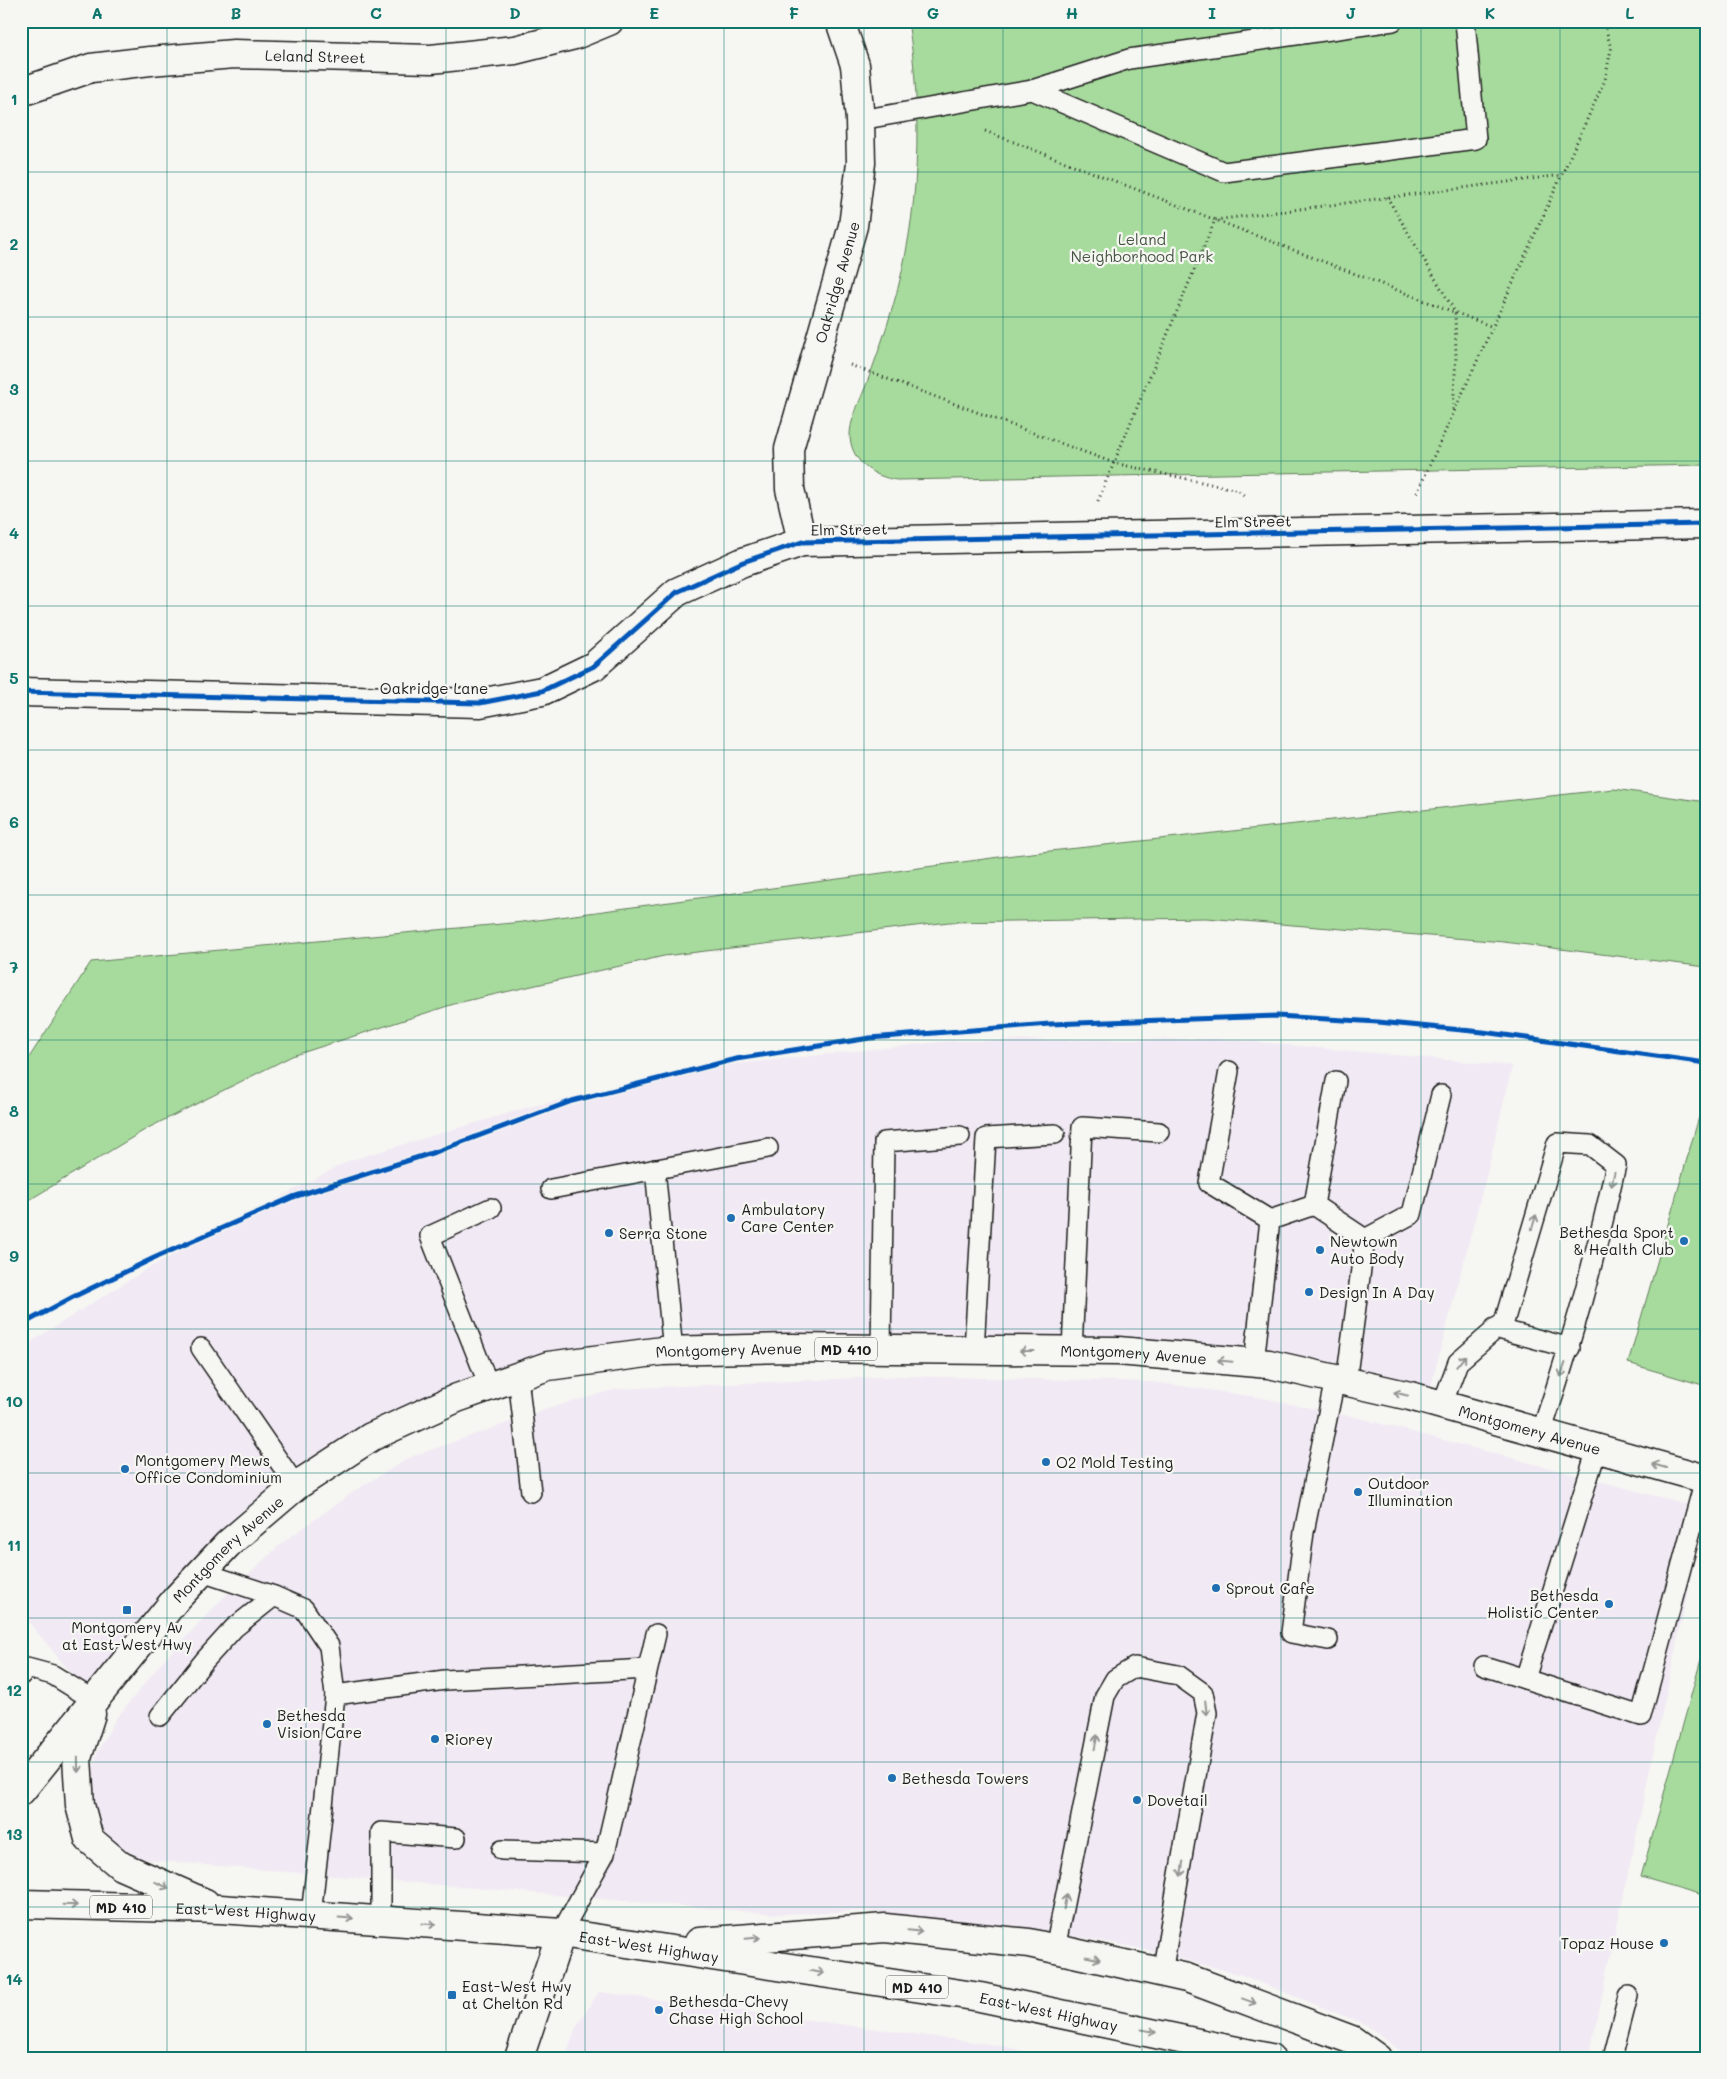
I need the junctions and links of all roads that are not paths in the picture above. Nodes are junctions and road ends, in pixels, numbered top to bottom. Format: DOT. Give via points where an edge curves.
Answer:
graph roads {
  1 [pos="609,21"];
  2 [pos="840,21"];
  3 [pos="1392,21"];
  4 [pos="1465,21"];
  5 [pos="1032,90"];
  6 [pos="21,92"];
  7 [pos="860,120"];
  8 [pos="1706,524"];
  9 [pos="802,542"];
  10 [pos="21,692"];
  11 [pos="1229,1071"];
  12 [pos="1336,1081"];
  13 [pos="1441,1096"];
  14 [pos="1159,1132"];
  15 [pos="1055,1134"];
  16 [pos="960,1136"];
  17 [pos="768,1148"];
  18 [pos="655,1169"];
  19 [pos="551,1189"];
  20 [pos="1314,1205"];
  21 [pos="491,1208"];
  22 [pos="1270,1220"];
  23 [pos="1365,1239"];
  24 [pos="1495,1328"];
  25 [pos="201,1348"];
  26 [pos="1570,1348"];
  27 [pos="881,1349"];
  28 [pos="974,1350"];
  29 [pos="673,1351"];
  30 [pos="1072,1351"];
  31 [pos="1254,1363"];
  32 [pos="518,1377"];
  33 [pos="1340,1380"];
  34 [pos="489,1386"];
  35 [pos="1442,1405"];
  36 [pos="1541,1433"];
  37 [pos="1597,1449"];
  38 [pos="1706,1479"];
  39 [pos="296,1486"];
  40 [pos="531,1492"];
  41 [pos="202,1572"];
  42 [pos="274,1596"];
  43 [pos="656,1634"];
  44 [pos="1328,1640"];
  45 [pos="1484,1666"];
  46 [pos="647,1670"];
  47 [pos="21,1675"];
  48 [pos="1525,1679"];
  49 [pos="336,1694"];
  50 [pos="95,1702"];
  51 [pos="160,1716"];
  52 [pos="21,1791"];
  53 [pos="456,1838"];
  54 [pos="502,1850"];
  55 [pos="606,1854"];
  56 [pos="21,1904"];
  57 [pos="220,1909"];
  58 [pos="311,1916"];
  59 [pos="381,1920"];
  60 [pos="562,1933"];
  61 [pos="652,1946"];
  62 [pos="1055,1949"];
  63 [pos="1162,1973"];
  64 [pos="1628,1996"];
  65 [pos="519,2058"];
  66 [pos="1270,2058"];
  67 [pos="1377,2058"];
  68 [pos="1612,2058"];
  1 -- 6 [label="main road, Leland Street" via="575,35 515,50 431,58 234,54 150,61 91,68"];
  2 -- 7 [label="main road, Oakridge Avenue" via="855,65"];
  3 -- 5 [label="lane" via="1129,60"];
  4 -- 5 [label="lane" via="1476,139 1224,172"];
  5 -- 7 [label="lane"];
  7 -- 9 [label="main road, Oakridge Avenue" via="861,163 853,226 789,449 790,489"];
  8 -- 9 [label="main road, Elm Street"];
  9 -- 10 [label="main road, Oakridge Lane" via="743,562 678,592 594,666 533,693 480,703"];
  11 -- 22 [label="lane" via="1209,1183"];
  12 -- 20 [label="lane"];
  13 -- 23 [label="lane" via="1412,1214"];
  14 -- 30 [label="lane" via="1082,1127"];
  15 -- 28 [label="lane" via="986,1138"];
  16 -- 27 [label="lane" via="884,1142"];
  17 -- 18 [label="lane"];
  18 -- 19 [label="lane"];
  18 -- 29 [label="lane"];
  20 -- 22 [label="lane"];
  20 -- 23 [label="lane"];
  21 -- 34 [label="lane" via="430,1236"];
  22 -- 31 [label="lane"];
  23 -- 33 [label="lane"];
  24 -- 26 [label="lane"];
  24 -- 26 [label="lane, one-way" via="1504,1322 1557,1143 1590,1144 1616,1165 1603,1227"];
  35 -- 24 [label="lane, one-way" via="1458,1362"];
  25 -- 39 [label="lane"];
  26 -- 36 [label="lane, one-way"];
  27 -- 28 [label="main road, Montgomery Avenue / MD 410"];
  27 -- 29 [label="main road, Montgomery Avenue / MD 410"];
  30 -- 28 [label="main road, Montgomery Avenue / MD 410, one-way"];
  29 -- 32 [label="main road, Montgomery Avenue / MD 410" via="548,1366"];
  31 -- 30 [label="main road, Montgomery Avenue / MD 410, one-way"];
  31 -- 33 [label="main road, Montgomery Avenue / MD 410"];
  32 -- 34 [label="main road, Montgomery Avenue / MD 410"];
  32 -- 40 [label="lane"];
  35 -- 33 [label="main road, Montgomery Avenue / MD 410, one-way"];
  33 -- 44 [label="lane" via="1304,1532 1291,1633"];
  34 -- 39 [label="main road, Montgomery Avenue / MD 410" via="371,1437"];
  35 -- 36 [label="main road, Montgomery Avenue / MD 410"];
  36 -- 37 [label="main road, Montgomery Avenue / MD 410"];
  38 -- 37 [label="main road, Montgomery Avenue / MD 410, one-way"];
  37 -- 48 [label="lane"];
  38 -- 48 [label="lane" via="1641,1716"];
  39 -- 41 [label="main road, Montgomery Avenue / MD 410" via="228,1544"];
  41 -- 42 [label="lane"];
  41 -- 50 [label="main road, Montgomery Avenue / MD 410" via="176,1599"];
  42 -- 49 [label="lane" via="304,1609 329,1646"];
  42 -- 51 [label="lane" via="234,1628"];
  43 -- 46 [label="lane"];
  45 -- 48 [label="lane"];
  46 -- 49 [label="lane" via="445,1680"];
  46 -- 55 [label="lane"];
  47 -- 50 [label="lane" via="27,1668 52,1675"];
  49 -- 58 [label="lane"];
  50 -- 52 [label="main road, Montgomery Avenue / MD 410"];
  50 -- 57 [label="main road, one-way" via="78,1758 80,1805 89,1839 121,1866"];
  53 -- 59 [label="lane" via="380,1832"];
  54 -- 55 [label="lane"];
  55 -- 60 [label="lane"];
  56 -- 57 [label="main road, East-West Highway / MD 410, one-way"];
  57 -- 58 [label="main road, East-West Highway / MD 410"];
  58 -- 59 [label="main road, East-West Highway / MD 410, one-way"];
  59 -- 60 [label="main road, East-West Highway / MD 410, one-way"];
  60 -- 61 [label="main road, East-West Highway / MD 410"];
  60 -- 65 [label="main road"];
  61 -- 62 [label="main road, one-way" via="885,1928 1029,1943"];
  61 -- 66 [label="main road, East-West Highway / MD 410, one-way" via="980,1997"];
  62 -- 63 [label="main road, one-way"];
  62 -- 63 [label="lane, one-way" via="1106,1696 1115,1679 1135,1667 1178,1675 1203,1693 1207,1713"];
  63 -- 67 [label="main road, one-way" via="1187,1978 1352,2040"];
  64 -- 68 [label="lane"];
}
